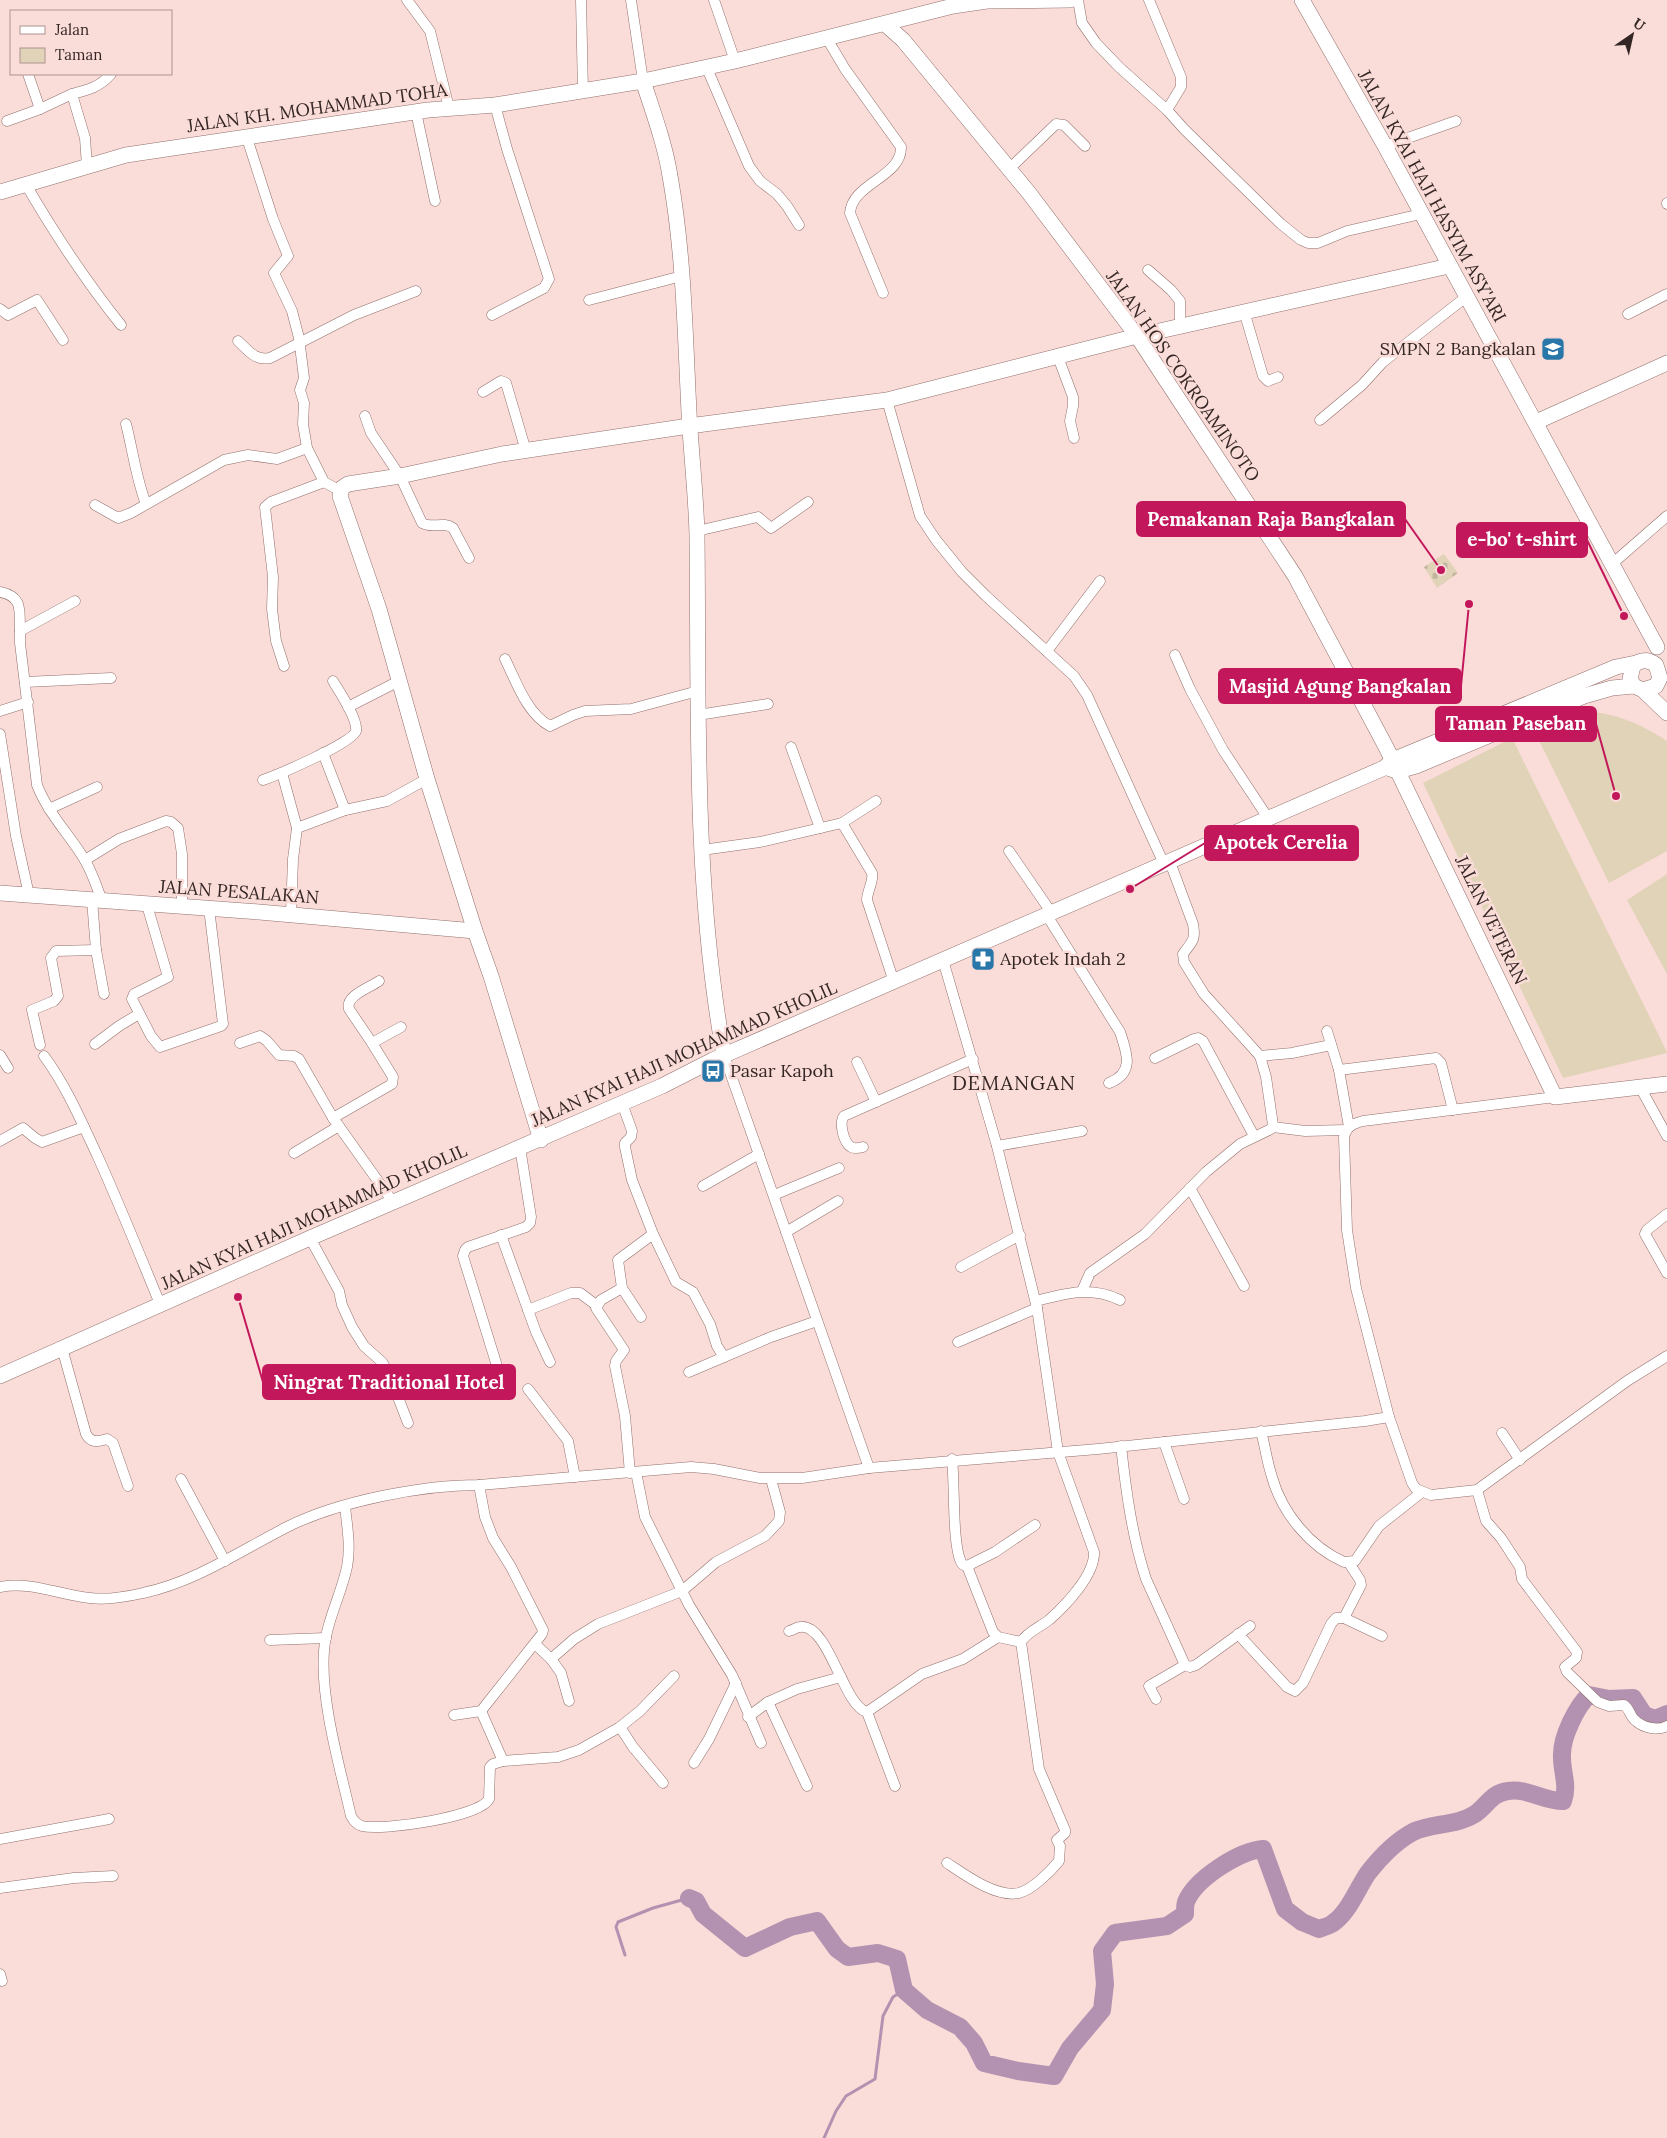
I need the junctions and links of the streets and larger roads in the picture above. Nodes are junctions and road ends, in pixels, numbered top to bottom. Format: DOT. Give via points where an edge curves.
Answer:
graph roads {
  1 [pos="407,0"];
  2 [pos="581,0"];
  3 [pos="631,0"];
  4 [pos="714,0"];
  5 [pos="1070,0"];
  6 [pos="1078,0"];
  7 [pos="1149,0"];
  8 [pos="1302,0"];
  9 [pos="953,3"];
  10 [pos="905,19"];
  11 [pos="885,24"];
  12 [pos="826,38"];
  13 [pos="903,40"];
  14 [pos="735,61"];
  15 [pos="706,66"];
  16 [pos="28,75"];
  17 [pos="110,75"];
  18 [pos="643,82"];
  19 [pos="583,92"];
  20 [pos="72,94"];
  21 [pos="495,105"];
  22 [pos="449,108"];
  23 [pos="40,109"];
  24 [pos="1167,110"];
  25 [pos="416,112"];
  26 [pos="7,121"];
  27 [pos="1456,121"];
  28 [pos="247,138"];
  29 [pos="1085,146"];
  30 [pos="1385,146"];
  31 [pos="88,166"];
  32 [pos="1009,169"];
  33 [pos="25,183"];
  34 [pos="0,192"];
  35 [pos="435,200"];
  36 [pos="1421,214"];
  37 [pos="800,225"];
  38 [pos="1449,266"];
  39 [pos="1148,270"];
  40 [pos="682,276"];
  41 [pos="416,291"];
  42 [pos="883,293"];
  43 [pos="1667,294"];
  44 [pos="1466,297"];
  45 [pos="588,300"];
  46 [pos="0,309"];
  47 [pos="1244,311"];
  48 [pos="1628,314"];
  49 [pos="492,315"];
  50 [pos="121,325"];
  51 [pos="1180,327"];
  52 [pos="1137,336"];
  53 [pos="63,340"];
  54 [pos="238,341"];
  55 [pos="299,342"];
  56 [pos="1058,357"];
  57 [pos="1667,363"];
  58 [pos="1278,377"];
  59 [pos="483,392"];
  60 [pos="887,400"];
  61 [pos="365,416"];
  62 [pos="1320,420"];
  63 [pos="1536,422"];
  64 [pos="126,424"];
  65 [pos="689,426"];
  66 [pos="1074,438"];
  67 [pos="307,448"];
  68 [pos="526,450"];
  69 [pos="400,476"];
  70 [pos="324,482"];
  71 [pos="342,488"];
  72 [pos="808,502"];
  73 [pos="146,504"];
  74 [pos="95,505"];
  75 [pos="1667,516"];
  76 [pos="697,531"];
  77 [pos="469,558"];
  78 [pos="1612,564"];
  79 [pos="1100,581"];
  80 [pos="0,592"];
  81 [pos="74,601"];
  82 [pos="20,631"];
  83 [pos="1662,644"];
  84 [pos="1047,651"];
  85 [pos="1175,655"];
  86 [pos="505,659"];
  87 [pos="1642,662"];
  88 [pos="284,666"];
  89 [pos="1663,677"];
  90 [pos="112,678"];
  91 [pos="333,681"];
  92 [pos="399,681"];
  93 [pos="25,682"];
  94 [pos="1639,688"];
  95 [pos="698,691"];
  96 [pos="28,702"];
  97 [pos="768,704"];
  98 [pos="348,707"];
  99 [pos="0,710"];
  100 [pos="1667,713"];
  101 [pos="1523,714"];
  102 [pos="698,715"];
  103 [pos="0,734"];
  104 [pos="791,747"];
  105 [pos="323,753"];
  106 [pos="1392,766"];
  107 [pos="282,773"];
  108 [pos="427,779"];
  109 [pos="263,780"];
  110 [pos="97,787"];
  111 [pos="876,801"];
  112 [pos="49,809"];
  113 [pos="345,810"];
  114 [pos="1268,818"];
  115 [pos="842,823"];
  116 [pos="297,828"];
  117 [pos="820,828"];
  118 [pos="702,850"];
  119 [pos="1009,851"];
  120 [pos="84,860"];
  121 [pos="1167,863"];
  122 [pos="0,893"];
  123 [pos="29,895"];
  124 [pos="97,900"];
  125 [pos="147,905"];
  126 [pos="182,906"];
  127 [pos="208,908"];
  128 [pos="1049,913"];
  129 [pos="291,914"];
  130 [pos="474,931"];
  131 [pos="96,950"];
  132 [pos="943,960"];
  133 [pos="379,982"];
  134 [pos="894,982"];
  135 [pos="104,994"];
  136 [pos="139,1014"];
  137 [pos="401,1027"];
  138 [pos="1327,1031"];
  139 [pos="240,1043"];
  140 [pos="372,1043"];
  141 [pos="95,1044"];
  142 [pos="40,1045"];
  143 [pos="1331,1045"];
  144 [pos="0,1055"];
  145 [pos="724,1055"];
  146 [pos="44,1056"];
  147 [pos="1260,1056"];
  148 [pos="1155,1058"];
  149 [pos="973,1059"];
  150 [pos="857,1062"];
  151 [pos="8,1068"];
  152 [pos="1339,1070"];
  153 [pos="1109,1083"];
  154 [pos="1667,1084"];
  155 [pos="1640,1087"];
  156 [pos="1555,1097"];
  157 [pos="876,1102"];
  158 [pos="622,1103"];
  159 [pos="1453,1110"];
  160 [pos="336,1122"];
  161 [pos="84,1127"];
  162 [pos="1272,1127"];
  163 [pos="1347,1128"];
  164 [pos="1082,1131"];
  165 [pos="1254,1136"];
  166 [pos="1667,1136"];
  167 [pos="540,1140"];
  168 [pos="0,1141"];
  169 [pos="997,1146"];
  170 [pos="520,1147"];
  171 [pos="863,1148"];
  172 [pos="294,1153"];
  173 [pos="759,1154"];
  174 [pos="839,1168"];
  175 [pos="704,1186"];
  176 [pos="1190,1188"];
  177 [pos="774,1195"];
  178 [pos="838,1201"];
  179 [pos="393,1202"];
  180 [pos="1667,1214"];
  181 [pos="786,1232"];
  182 [pos="653,1234"];
  183 [pos="501,1235"];
  184 [pos="1020,1236"];
  185 [pos="310,1238"];
  186 [pos="961,1267"];
  187 [pos="1667,1273"];
  188 [pos="1244,1286"];
  189 [pos="622,1288"];
  190 [pos="1082,1292"];
  191 [pos="1120,1300"];
  192 [pos="160,1304"];
  193 [pos="596,1304"];
  194 [pos="1037,1305"];
  195 [pos="528,1310"];
  196 [pos="641,1317"];
  197 [pos="817,1321"];
  198 [pos="958,1342"];
  199 [pos="62,1348"];
  200 [pos="1667,1356"];
  201 [pos="724,1357"];
  202 [pos="550,1362"];
  203 [pos="497,1366"];
  204 [pos="689,1372"];
  205 [pos="0,1376"];
  206 [pos="528,1389"];
  207 [pos="1389,1417"];
  208 [pos="408,1423"];
  209 [pos="1261,1431"];
  210 [pos="1502,1433"];
  211 [pos="1164,1442"];
  212 [pos="1121,1446"];
  213 [pos="1058,1452"];
  214 [pos="952,1460"];
  215 [pos="1520,1460"];
  216 [pos="868,1468"];
  217 [pos="633,1473"];
  218 [pos="574,1477"];
  219 [pos="181,1479"];
  220 [pos="771,1479"];
  221 [pos="128,1486"];
  222 [pos="479,1486"];
  223 [pos="1477,1490"];
  224 [pos="1422,1492"];
  225 [pos="1184,1499"];
  226 [pos="345,1506"];
  227 [pos="1035,1525"];
  228 [pos="225,1561"];
  229 [pos="1349,1563"];
  230 [pos="968,1566"];
  231 [pos="0,1587"];
  232 [pos="682,1591"];
  233 [pos="1344,1618"];
  234 [pos="1250,1626"];
  235 [pos="789,1631"];
  236 [pos="1238,1634"];
  237 [pos="1382,1636"];
  238 [pos="998,1637"];
  239 [pos="326,1638"];
  240 [pos="270,1640"];
  241 [pos="1021,1642"];
  242 [pos="535,1644"];
  243 [pos="552,1659"];
  244 [pos="1185,1665"];
  245 [pos="674,1676"];
  246 [pos="841,1677"];
  247 [pos="736,1683"];
  248 [pos="1156,1699"];
  249 [pos="568,1701"];
  250 [pos="768,1702"];
  251 [pos="481,1711"];
  252 [pos="866,1712"];
  253 [pos="454,1715"];
  254 [pos="748,1717"];
  255 [pos="1667,1726"];
  256 [pos="620,1727"];
  257 [pos="760,1743"];
  258 [pos="503,1761"];
  259 [pos="694,1763"];
  260 [pos="663,1783"];
  261 [pos="807,1786"];
  262 [pos="895,1786"];
  263 [pos="109,1819"];
  264 [pos="0,1839"];
  265 [pos="947,1863"];
  266 [pos="113,1876"];
  267 [pos="0,1888"];
  1 -- 22 [label="street" via="430,31"];
  2 -- 19 [label="street"];
  3 -- 18 [label="street"];
  4 -- 14 [label="street"];
  5 -- 9 [label="street, JALAN KH. MOHAMMAD TOHA"];
  6 -- 24 [label="street" via="1082,23 1096,43"];
  7 -- 24 [label="street" via="1181,77 1182,87"];
  8 -- 30 [label="street, JALAN KYAI HAJI HASYIM ASY'ARI"];
  9 -- 10 [label="street, JALAN KH. MOHAMMAD TOHA"];
  10 -- 11 [label="street, JALAN KH. MOHAMMAD TOHA"];
  10 -- 13 [label="street"];
  11 -- 12 [label="street, JALAN KH. MOHAMMAD TOHA"];
  11 -- 13 [label="street, JALAN HOS COKROAMINOTO"];
  12 -- 14 [label="street, JALAN KH. MOHAMMAD TOHA"];
  12 -- 42 [label="street" via="901,147 898,161 851,204 850,213"];
  13 -- 32 [label="street, JALAN HOS COKROAMINOTO"];
  14 -- 15 [label="street, JALAN KH. MOHAMMAD TOHA"];
  15 -- 18 [label="street, JALAN KH. MOHAMMAD TOHA"];
  15 -- 37 [label="street" via="749,166 760,181 782,200"];
  16 -- 23 [label="street"];
  17 -- 20 [label="street" via="95,88"];
  18 -- 19 [label="street, JALAN KH. MOHAMMAD TOHA"];
  18 -- 40 [label="street" via="670,175"];
  19 -- 21 [label="street, JALAN KH. MOHAMMAD TOHA"];
  20 -- 23 [label="street"];
  20 -- 31 [label="street" via="85,138"];
  21 -- 22 [label="street, JALAN KH. MOHAMMAD TOHA"];
  21 -- 49 [label="street" via="550,280 544,288"];
  22 -- 25 [label="street, JALAN KH. MOHAMMAD TOHA"];
  23 -- 26 [label="street"];
  24 -- 36 [label="street" via="1281,224 1308,243"];
  25 -- 28 [label="street, JALAN KH. MOHAMMAD TOHA"];
  25 -- 35 [label="street"];
  27 -- 30 [label="street"];
  28 -- 31 [label="street, JALAN KH. MOHAMMAD TOHA" via="126,155"];
  28 -- 55 [label="street" via="288,256 274,273 292,311"];
  29 -- 32 [label="street" via="1064,125 1056,124"];
  30 -- 36 [label="street, JALAN KYAI HAJI HASYIM ASY'ARI"];
  31 -- 33 [label="street, JALAN KH. MOHAMMAD TOHA"];
  32 -- 52 [label="street, JALAN HOS COKROAMINOTO"];
  33 -- 34 [label="street, JALAN KH. MOHAMMAD TOHA"];
  33 -- 50 [label="street" via="86,281"];
  36 -- 38 [label="street, JALAN KYAI HAJI HASYIM ASY'ARI"];
  38 -- 44 [label="street, JALAN KYAI HAJI HASYIM ASY'ARI"];
  38 -- 47 [label="street"];
  39 -- 51 [label="street" via="1180,300"];
  40 -- 45 [label="street"];
  40 -- 65 [label="street"];
  41 -- 55 [label="street" via="354,315"];
  43 -- 48 [label="street"];
  44 -- 62 [label="street" via="1383,362 1362,385"];
  44 -- 63 [label="street, JALAN KYAI HAJI HASYIM ASY'ARI"];
  46 -- 53 [label="street" via="8,315 36,300"];
  47 -- 51 [label="street"];
  47 -- 58 [label="street" via="1263,376 1268,380"];
  51 -- 52 [label="street"];
  52 -- 56 [label="street"];
  52 -- 106 [label="street, JALAN HOS COKROAMINOTO" via="1295,576 1337,651"];
  54 -- 55 [label="street" via="262,359"];
  55 -- 67 [label="street" via="304,378 300,390"];
  56 -- 60 [label="street"];
  56 -- 66 [label="street" via="1073,397 1070,421"];
  57 -- 63 [label="street"];
  59 -- 68 [label="street" via="501,381 506,384"];
  60 -- 65 [label="street"];
  60 -- 84 [label="street" via="920,516 962,572"];
  61 -- 69 [label="street" via="371,433"];
  63 -- 78 [label="street, JALAN KYAI HAJI HASYIM ASY'ARI"];
  64 -- 73 [label="street" via="136,479"];
  65 -- 68 [label="street"];
  65 -- 76 [label="street"];
  67 -- 70 [label="street"];
  67 -- 73 [label="street" via="277,459 248,455 224,460"];
  68 -- 69 [label="street"];
  69 -- 71 [label="street" via="348,484"];
  69 -- 77 [label="street" via="422,523 454,528"];
  70 -- 71 [label="street" via="328,486"];
  70 -- 88 [label="street" via="265,507 273,578 272,609 276,641"];
  71 -- 92 [label="street" via="340,496 379,609"];
  72 -- 76 [label="street" via="771,528 758,517"];
  73 -- 74 [label="street" via="118,518"];
  75 -- 78 [label="street"];
  76 -- 95 [label="street"];
  78 -- 83 [label="street, JALAN KYAI HAJI HASYIM ASY'ARI"];
  79 -- 84 [label="street"];
  80 -- 82 [label="street" via="17,600"];
  81 -- 82 [label="street"];
  82 -- 93 [label="street"];
  83 -- 87 [label="street"];
  84 -- 121 [label="street" via="1074,676 1087,696"];
  85 -- 114 [label="street" via="1223,750"];
  86 -- 95 [label="street" via="532,711 550,726 585,711 637,708"];
  87 -- 89 [label="street" via="1656,665"];
  87 -- 94 [label="street" via="1632,666 1630,674"];
  87 -- 101 [label="street" via="1616,667"];
  89 -- 94 [label="street" via="1656,686"];
  90 -- 93 [label="street"];
  91 -- 98 [label="street"];
  92 -- 98 [label="street"];
  92 -- 108 [label="street"];
  93 -- 96 [label="street"];
  94 -- 100 [label="street"];
  94 -- 101 [label="street" via="1600,690"];
  95 -- 102 [label="street"];
  96 -- 99 [label="street"];
  96 -- 112 [label="street" via="37,785"];
  97 -- 102 [label="street"];
  98 -- 105 [label="street" via="355,732"];
  101 -- 106 [label="street, JALAN KYAI HAJI MOHAMMAD KHOLIL"];
  102 -- 118 [label="street"];
  103 -- 123 [label="street"];
  104 -- 117 [label="street"];
  105 -- 107 [label="street"];
  105 -- 113 [label="street"];
  106 -- 114 [label="street, JALAN KYAI HAJI MOHAMMAD KHOLIL"];
  106 -- 156 [label="street, JALAN VETERAN"];
  107 -- 109 [label="street"];
  107 -- 116 [label="street"];
  108 -- 113 [label="street" via="387,801"];
  108 -- 130 [label="street"];
  110 -- 112 [label="street"];
  111 -- 115 [label="street"];
  112 -- 120 [label="street"];
  113 -- 116 [label="street"];
  114 -- 121 [label="street, JALAN KYAI HAJI MOHAMMAD KHOLIL"];
  115 -- 117 [label="street"];
  115 -- 134 [label="street" via="872,873 867,900"];
  116 -- 129 [label="street"];
  117 -- 118 [label="street" via="760,842"];
  118 -- 145 [label="street" via="716,1010"];
  119 -- 128 [label="street"];
  120 -- 124 [label="street"];
  120 -- 126 [label="street" via="119,838 171,822 178,828 182,854"];
  121 -- 128 [label="street, JALAN KYAI HAJI MOHAMMAD KHOLIL"];
  121 -- 147 [label="street" via="1195,935 1183,954 1184,962 1204,994"];
  122 -- 123 [label="street, JALAN PESALAKAN"];
  123 -- 124 [label="street, JALAN PESALAKAN"];
  124 -- 125 [label="street, JALAN PESALAKAN"];
  124 -- 131 [label="street"];
  125 -- 126 [label="street, JALAN PESALAKAN"];
  125 -- 136 [label="street" via="168,974 166,980 132,996"];
  126 -- 127 [label="street, JALAN PESALAKAN"];
  127 -- 129 [label="street, JALAN PESALAKAN"];
  127 -- 136 [label="street" via="222,1025 158,1047"];
  128 -- 132 [label="street, JALAN KYAI HAJI MOHAMMAD KHOLIL"];
  128 -- 153 [label="street" via="1120,1032 1127,1065 1118,1080"];
  129 -- 130 [label="street, JALAN PESALAKAN"];
  130 -- 167 [label="street" via="491,976"];
  131 -- 135 [label="street"];
  131 -- 142 [label="street" via="56,951 53,954 58,996 54,1001 32,1010"];
  132 -- 134 [label="street, JALAN KYAI HAJI MOHAMMAD KHOLIL"];
  132 -- 149 [label="street"];
  133 -- 140 [label="street" via="350,999 348,1004"];
  134 -- 145 [label="street, JALAN KYAI HAJI MOHAMMAD KHOLIL"];
  136 -- 141 [label="street"];
  137 -- 140 [label="street"];
  138 -- 143 [label="street"];
  139 -- 160 [label="street" via="260,1036 279,1055 297,1057"];
  140 -- 160 [label="street" via="393,1077 392,1084"];
  143 -- 147 [label="street"];
  143 -- 152 [label="street"];
  144 -- 151 [label="street"];
  145 -- 158 [label="street, JALAN KYAI HAJI MOHAMMAD KHOLIL"];
  145 -- 173 [label="street"];
  146 -- 161 [label="street"];
  147 -- 162 [label="street"];
  148 -- 165 [label="street" via="1194,1039 1203,1041"];
  149 -- 157 [label="street"];
  149 -- 169 [label="street"];
  150 -- 157 [label="street"];
  152 -- 159 [label="street" via="1436,1058 1441,1063"];
  152 -- 163 [label="street"];
  154 -- 155 [label="street"];
  155 -- 156 [label="street"];
  155 -- 166 [label="street"];
  156 -- 159 [label="street"];
  157 -- 171 [label="street" via="848,1113 842,1119 849,1146"];
  158 -- 167 [label="street, JALAN KYAI HAJI MOHAMMAD KHOLIL"];
  158 -- 182 [label="street" via="632,1131 625,1143 632,1180"];
  159 -- 163 [label="street" via="1364,1121"];
  160 -- 172 [label="street"];
  160 -- 179 [label="street"];
  161 -- 168 [label="street" via="42,1142 23,1128"];
  161 -- 192 [label="street"];
  162 -- 163 [label="street" via="1305,1131"];
  162 -- 165 [label="street"];
  163 -- 207 [label="street" via="1344,1137 1349,1251"];
  164 -- 169 [label="street"];
  165 -- 176 [label="street" via="1240,1144"];
  167 -- 170 [label="street, JALAN KYAI HAJI MOHAMMAD KHOLIL"];
  169 -- 184 [label="street"];
  170 -- 179 [label="street, JALAN KYAI HAJI MOHAMMAD KHOLIL"];
  170 -- 183 [label="street" via="530,1223"];
  173 -- 175 [label="street"];
  173 -- 177 [label="street"];
  174 -- 177 [label="street"];
  176 -- 188 [label="street"];
  176 -- 190 [label="street" via="1146,1234 1090,1272"];
  177 -- 181 [label="street"];
  178 -- 181 [label="street"];
  179 -- 185 [label="street, JALAN KYAI HAJI MOHAMMAD KHOLIL"];
  180 -- 187 [label="street" via="1645,1234"];
  181 -- 197 [label="street"];
  182 -- 189 [label="street" via="618,1260"];
  182 -- 201 [label="street" via="676,1282 694,1292"];
  183 -- 195 [label="street"];
  183 -- 203 [label="street" via="468,1246 463,1256"];
  184 -- 186 [label="street"];
  184 -- 194 [label="street"];
  185 -- 192 [label="street, JALAN KYAI HAJI MOHAMMAD KHOLIL"];
  185 -- 208 [label="street" via="339,1291 352,1328 389,1374"];
  189 -- 193 [label="street"];
  189 -- 196 [label="street"];
  190 -- 191 [label="street" via="1101,1293"];
  190 -- 194 [label="street" via="1070,1292"];
  192 -- 199 [label="street, JALAN KYAI HAJI MOHAMMAD KHOLIL"];
  193 -- 195 [label="street" via="580,1293 571,1293"];
  193 -- 217 [label="street" via="597,1312 624,1350 615,1366"];
  194 -- 198 [label="street"];
  194 -- 213 [label="street"];
  195 -- 202 [label="street"];
  197 -- 201 [label="street"];
  197 -- 216 [label="street"];
  199 -- 205 [label="street, JALAN KYAI HAJI MOHAMMAD KHOLIL"];
  199 -- 221 [label="street" via="86,1434 91,1441 113,1443"];
  200 -- 215 [label="street" via="1627,1381"];
  201 -- 204 [label="street"];
  206 -- 218 [label="street" via="568,1441"];
  207 -- 209 [label="street"];
  207 -- 224 [label="street" via="1412,1483"];
  209 -- 211 [label="street"];
  209 -- 229 [label="street" via="1272,1478 1292,1517 1311,1542 1332,1557"];
  210 -- 215 [label="street"];
  211 -- 212 [label="street"];
  211 -- 225 [label="street"];
  212 -- 213 [label="street"];
  212 -- 244 [label="street" via="1128,1504 1141,1565"];
  213 -- 214 [label="street"];
  213 -- 241 [label="street" via="1094,1557 1085,1579 1063,1606"];
  214 -- 216 [label="street"];
  214 -- 230 [label="street" via="957,1541 961,1562"];
  215 -- 223 [label="street"];
  216 -- 220 [label="street"];
  217 -- 218 [label="street"];
  217 -- 220 [label="street" via="703,1468"];
  217 -- 232 [label="street" via="645,1517"];
  218 -- 222 [label="street"];
  219 -- 228 [label="street"];
  220 -- 232 [label="street" via="780,1512 773,1530 716,1562"];
  222 -- 226 [label="street" via="452,1485"];
  222 -- 242 [label="street" via="493,1538 543,1630"];
  223 -- 224 [label="street" via="1431,1495"];
  223 -- 255 [label="street" via="1486,1521 1520,1567 1522,1580 1577,1652 1566,1672 1606,1706 1627,1706 1636,1721 1651,1728"];
  224 -- 229 [label="street" via="1379,1526 1355,1561"];
  226 -- 228 [label="street" via="288,1527"];
  226 -- 239 [label="street" via="349,1546 347,1565"];
  227 -- 230 [label="street"];
  228 -- 231 [label="street" via="173,1584 109,1598 89,1598 32,1585"];
  229 -- 233 [label="street" via="1361,1586"];
  230 -- 238 [label="street" via="992,1632"];
  232 -- 243 [label="street" via="598,1624 574,1639"];
  232 -- 247 [label="street"];
  233 -- 236 [label="street" via="1336,1618 1331,1624 1303,1683 1295,1692"];
  233 -- 237 [label="street"];
  234 -- 236 [label="street"];
  235 -- 246 [label="street" via="800,1627 815,1633 828,1650"];
  236 -- 244 [label="street" via="1196,1665"];
  238 -- 241 [label="street"];
  238 -- 252 [label="street" via="963,1659 922,1674"];
  239 -- 240 [label="street"];
  239 -- 258 [label="street" via="324,1670 328,1710 351,1816 356,1823 390,1828 483,1807 489,1800 490,1768"];
  241 -- 265 [label="street" via="1039,1769 1066,1830 1057,1840 1059,1861 1045,1876 1017,1893 988,1887"];
  242 -- 243 [label="street"];
  242 -- 251 [label="street"];
  243 -- 249 [label="street" via="561,1673"];
  244 -- 248 [label="street" via="1149,1686"];
  245 -- 256 [label="street"];
  246 -- 250 [label="street" via="797,1689"];
  246 -- 252 [label="street" via="852,1699"];
  247 -- 254 [label="street"];
  247 -- 259 [label="street"];
  250 -- 254 [label="street"];
  250 -- 261 [label="street"];
  251 -- 253 [label="street"];
  251 -- 258 [label="street"];
  252 -- 262 [label="street"];
  254 -- 257 [label="street"];
  256 -- 258 [label="street" via="558,1758"];
  256 -- 260 [label="street"];
  263 -- 264 [label="street"];
  266 -- 267 [label="street"];
}
